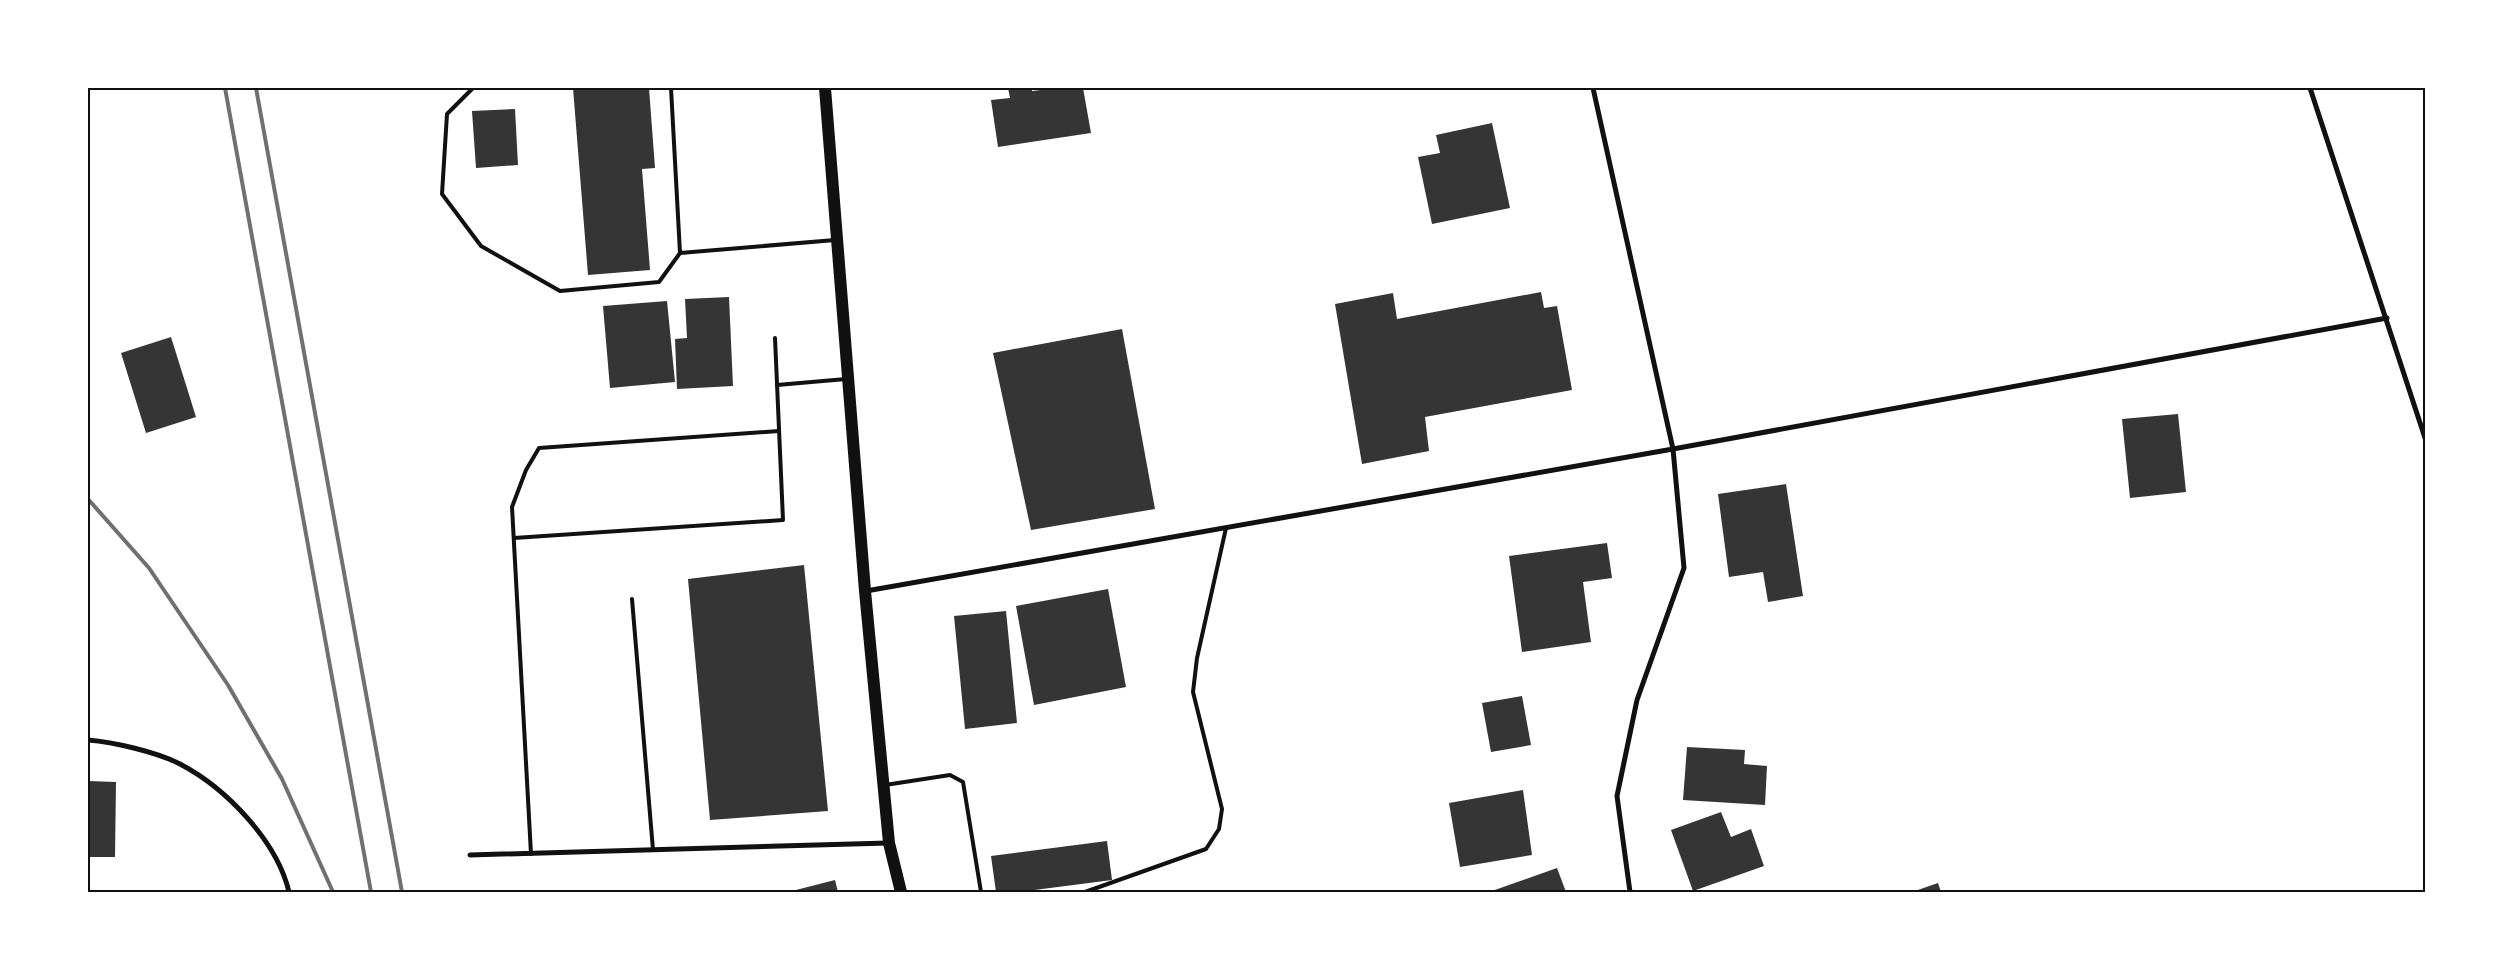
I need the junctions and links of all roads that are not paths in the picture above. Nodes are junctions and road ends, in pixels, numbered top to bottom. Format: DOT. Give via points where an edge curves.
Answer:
graph roads {
  1 [pos="474,88"];
  2 [pos="672,88"];
  3 [pos="825,88"];
  4 [pos="1593,88"];
  5 [pos="2310,88"];
  6 [pos="837,240"];
  7 [pos="680,253"];
  8 [pos="2387,318"];
  9 [pos="774,338"];
  10 [pos="849,379"];
  11 [pos="777,385"];
  12 [pos="779,431"];
  13 [pos="2426,441"];
  14 [pos="1673,449"];
  15 [pos="1226,528"];
  16 [pos="514,538"];
  17 [pos="865,591"];
  18 [pos="632,599"];
  19 [pos="88,740"];
  20 [pos="883,785"];
  21 [pos="889,843"];
  22 [pos="653,850"];
  23 [pos="531,854"];
  24 [pos="470,855"];
  25 [pos="289,892"];
  26 [pos="901,892"];
  27 [pos="981,892"];
  28 [pos="1085,892"];
  29 [pos="1630,892"];
  1 -- 7 [label="lane" via="447,114 442,194 481,246 560,291 659,282"];
  2 -- 7 [label="lane"];
  3 -- 6 [label="main road"];
  4 -- 14 [label="street"];
  5 -- 8 [label="street"];
  6 -- 7 [label="lane"];
  6 -- 10 [label="main road"];
  8 -- 13 [label="street"];
  8 -- 14 [label="street"];
  9 -- 11 [label="lane"];
  10 -- 11 [label="lane"];
  10 -- 17 [label="main road"];
  11 -- 12 [label="lane"];
  12 -- 16 [label="lane" via="539,448 526,470 512,507"];
  12 -- 16 [label="lane" via="783,520"];
  14 -- 15 [label="street"];
  14 -- 29 [label="street" via="1684,568 1637,700 1617,796"];
  15 -- 17 [label="street"];
  15 -- 28 [label="lane" via="1197,658 1193,692 1222,809 1218,829 1206,849"];
  16 -- 23 [label="lane"];
  17 -- 20 [label="main road"];
  18 -- 22 [label="lane"];
  19 -- 25 [label="street" via="114,742 180,763 215,789 248,817 284,873"];
  20 -- 21 [label="main road"];
  20 -- 27 [label="lane" via="950,775 963,782"];
  21 -- 22 [label="street"];
  21 -- 26 [label="main road"];
  22 -- 23 [label="street"];
  23 -- 24 [label="street"];
}
